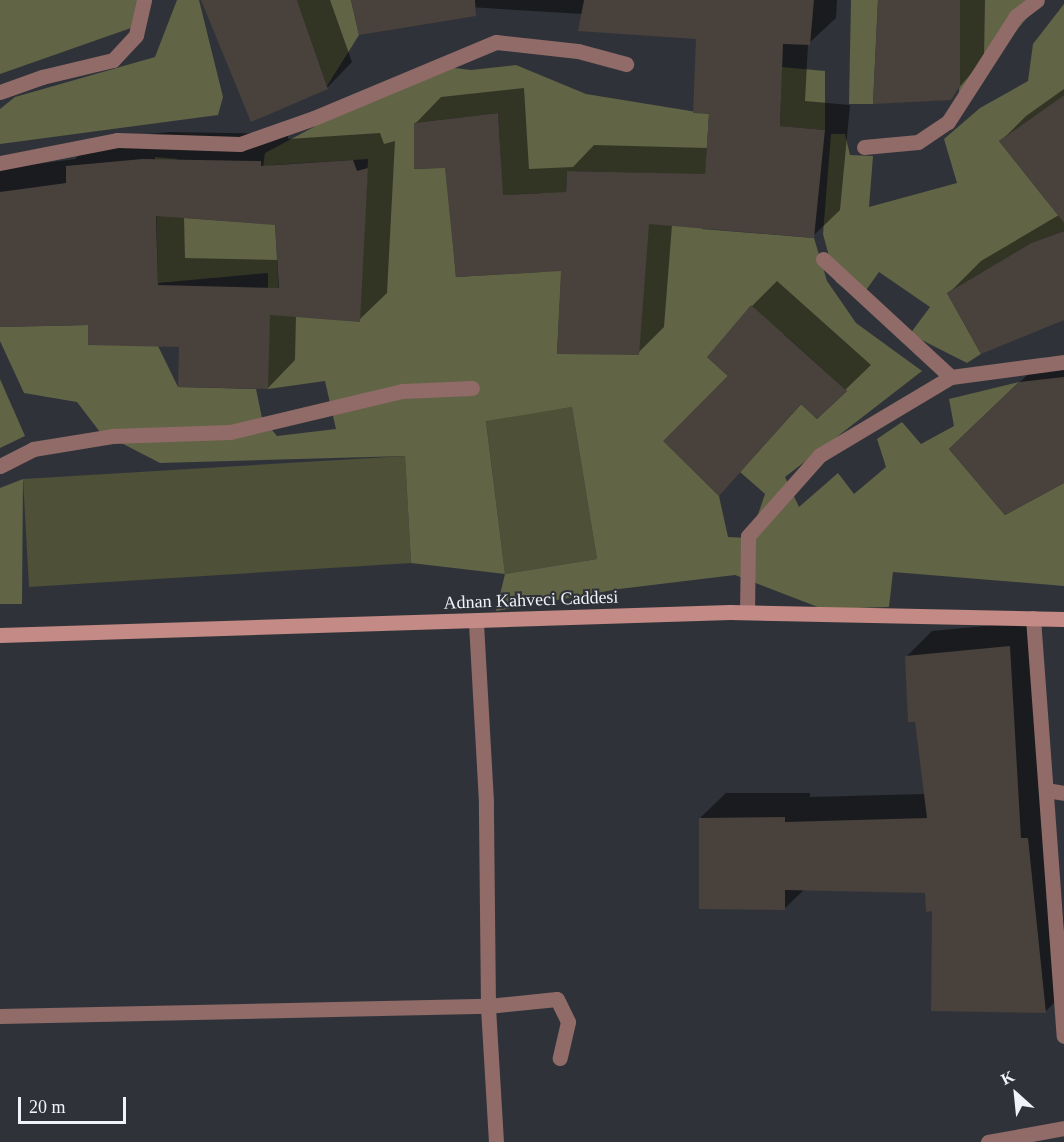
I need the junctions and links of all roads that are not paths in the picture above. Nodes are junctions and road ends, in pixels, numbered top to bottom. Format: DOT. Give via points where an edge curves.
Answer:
graph roads {
  1 [pos="144,0"];
  2 [pos="1037,0"];
  3 [pos="626,64"];
  4 [pos="0,92"];
  5 [pos="864,147"];
  6 [pos="0,163"];
  7 [pos="823,259"];
  8 [pos="1064,362"];
  9 [pos="951,376"];
  10 [pos="472,388"];
  11 [pos="0,466"];
  12 [pos="747,612"];
  13 [pos="1033,618"];
  14 [pos="1064,619"];
  15 [pos="476,621"];
  16 [pos="0,635"];
  17 [pos="1046,790"];
  18 [pos="1064,793"];
  19 [pos="488,1005"];
  20 [pos="0,1016"];
  21 [pos="1064,1036"];
  22 [pos="560,1058"];
  23 [pos="1064,1128"];
  24 [pos="496,1142"];
  25 [pos="988,1142"];
  1 -- 4 [label="street" via="135,35 113,60 42,76"];
  2 -- 5 [label="street" via="1016,16 948,123 918,142"];
  3 -- 6 [label="street" via="578,51 496,42 314,118 240,144 117,140"];
  7 -- 9 [label="street"];
  8 -- 9 [label="street"];
  9 -- 12 [label="street" via="820,455 789,486 748,536"];
  10 -- 11 [label="street" via="402,391 230,432 112,436 45,447"];
  12 -- 13 [label="main road, Adnan Kahveci Caddesi"];
  12 -- 15 [label="main road, Adnan Kahveci Caddesi"];
  13 -- 14 [label="main road, Adnan Kahveci Caddesi"];
  13 -- 17 [label="street"];
  15 -- 16 [label="main road, Adnan Kahveci Caddesi"];
  15 -- 19 [label="street" via="486,802"];
  17 -- 18 [label="street"];
  17 -- 21 [label="street"];
  19 -- 20 [label="street"];
  19 -- 22 [label="street" via="557,999 568,1022"];
  19 -- 24 [label="street"];
  23 -- 25 [label="street"];
}
